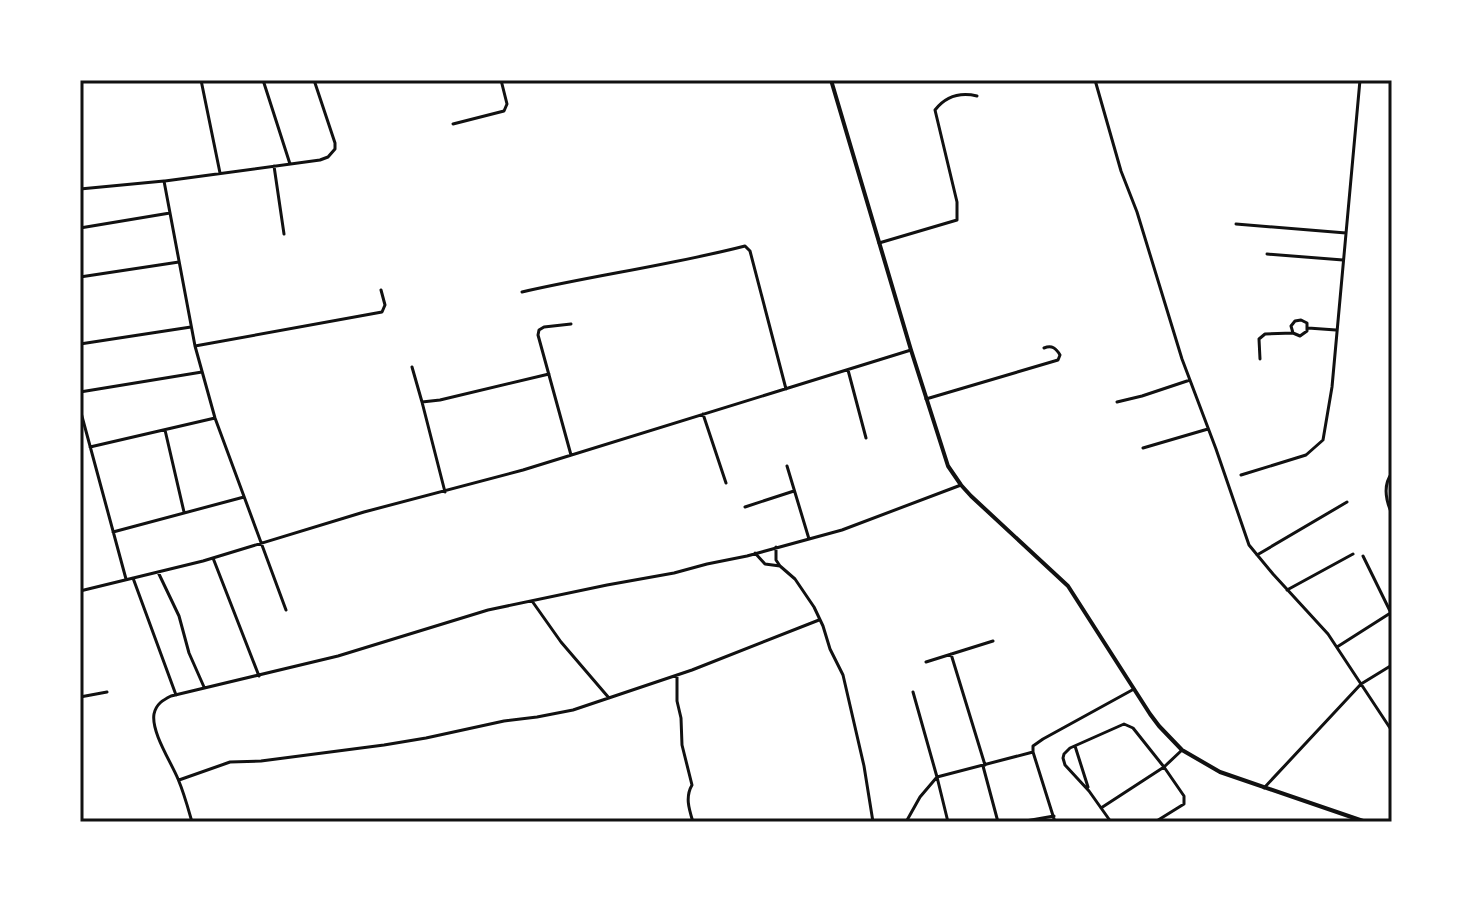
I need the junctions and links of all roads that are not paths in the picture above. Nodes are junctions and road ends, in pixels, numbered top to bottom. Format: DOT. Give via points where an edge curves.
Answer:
graph roads {
  1 [pos="201,80"];
  2 [pos="263,80"];
  3 [pos="314,80"];
  4 [pos="501,80"];
  5 [pos="831,80"];
  6 [pos="1095,80"];
  7 [pos="1360,80"];
  8 [pos="977,96"];
  9 [pos="453,124"];
  10 [pos="290,164"];
  11 [pos="274,166"];
  12 [pos="220,173"];
  13 [pos="164,181"];
  14 [pos="80,189"];
  15 [pos="170,213"];
  16 [pos="1236,224"];
  17 [pos="80,228"];
  18 [pos="1346,233"];
  19 [pos="284,234"];
  20 [pos="879,243"];
  21 [pos="1267,254"];
  22 [pos="1344,260"];
  23 [pos="179,262"];
  24 [pos="80,277"];
  25 [pos="381,290"];
  26 [pos="522,292"];
  27 [pos="571,324"];
  28 [pos="191,327"];
  29 [pos="1308,328"];
  30 [pos="1337,330"];
  31 [pos="1293,333"];
  32 [pos="80,344"];
  33 [pos="195,346"];
  34 [pos="1044,348"];
  35 [pos="911,350"];
  36 [pos="1260,359"];
  37 [pos="412,367"];
  38 [pos="848,370"];
  39 [pos="202,372"];
  40 [pos="549,374"];
  41 [pos="1190,380"];
  42 [pos="786,389"];
  43 [pos="80,392"];
  44 [pos="926,399"];
  45 [pos="422,402"];
  46 [pos="1117,402"];
  47 [pos="80,409"];
  48 [pos="703,414"];
  49 [pos="215,418"];
  50 [pos="1208,429"];
  51 [pos="165,430"];
  52 [pos="87,437"];
  53 [pos="866,438"];
  54 [pos="80,439"];
  55 [pos="90,447"];
  56 [pos="1143,448"];
  57 [pos="571,455"];
  58 [pos="787,466"];
  59 [pos="1392,473"];
  60 [pos="1241,475"];
  61 [pos="726,483"];
  62 [pos="961,485"];
  63 [pos="794,491"];
  64 [pos="445,492"];
  65 [pos="244,497"];
  66 [pos="1347,502"];
  67 [pos="745,507"];
  68 [pos="184,513"];
  69 [pos="1392,514"];
  70 [pos="113,532"];
  71 [pos="809,539"];
  72 [pos="261,542"];
  73 [pos="776,547"];
  74 [pos="755,553"];
  75 [pos="1353,554"];
  76 [pos="1256,555"];
  77 [pos="1363,556"];
  78 [pos="213,558"];
  79 [pos="780,566"];
  80 [pos="158,572"];
  81 [pos="133,578"];
  82 [pos="126,580"];
  83 [pos="1287,590"];
  84 [pos="80,591"];
  85 [pos="532,601"];
  86 [pos="286,610"];
  87 [pos="1391,612"];
  88 [pos="819,620"];
  89 [pos="993,641"];
  90 [pos="1337,647"];
  91 [pos="951,654"];
  92 [pos="926,662"];
  93 [pos="1392,665"];
  94 [pos="677,675"];
  95 [pos="259,676"];
  96 [pos="1361,684"];
  97 [pos="204,687"];
  98 [pos="1134,689"];
  99 [pos="107,692"];
  100 [pos="913,692"];
  101 [pos="176,695"];
  102 [pos="80,697"];
  103 [pos="609,699"];
  104 [pos="1392,731"];
  105 [pos="1075,746"];
  106 [pos="1182,750"];
  107 [pos="1033,752"];
  108 [pos="984,765"];
  109 [pos="1164,767"];
  110 [pos="937,777"];
  111 [pos="179,780"];
  112 [pos="1264,788"];
  113 [pos="1089,791"];
  114 [pos="1101,808"];
  115 [pos="1054,816"];
  116 [pos="192,822"];
  117 [pos="693,822"];
  118 [pos="873,822"];
  119 [pos="906,822"];
  120 [pos="948,822"];
  121 [pos="998,822"];
  122 [pos="1020,822"];
  123 [pos="1055,822"];
  124 [pos="1111,822"];
  125 [pos="1155,822"];
  126 [pos="1366,822"];
  1 -- 12 [label="street"];
  2 -- 10 [label="street"];
  3 -- 10 [label="street" via="335,149 320,160"];
  4 -- 9 [label="street" via="504,111"];
  5 -- 20 [label="main road"];
  6 -- 41 [label="street"];
  7 -- 18 [label="street"];
  8 -- 20 [label="street" via="957,95 935,110 957,220"];
  10 -- 11 [label="street"];
  11 -- 12 [label="street"];
  11 -- 19 [label="street"];
  12 -- 13 [label="street"];
  13 -- 14 [label="street"];
  13 -- 15 [label="street"];
  15 -- 17 [label="street"];
  15 -- 23 [label="street"];
  16 -- 18 [label="street"];
  18 -- 22 [label="street"];
  20 -- 35 [label="main road"];
  21 -- 22 [label="street"];
  22 -- 30 [label="street"];
  23 -- 24 [label="street"];
  23 -- 28 [label="street"];
  25 -- 33 [label="street" via="382,312"];
  26 -- 42 [label="street" via="748,247"];
  27 -- 40 [label="street" via="539,330"];
  28 -- 32 [label="street"];
  28 -- 33 [label="street"];
  29 -- 30 [label="street"];
  29 -- 31 [label="street" via="1302,335"];
  29 -- 31 [label="street" via="1298,320"];
  30 -- 60 [label="street" via="1323,440 1306,455"];
  31 -- 36 [label="street" via="1261,336"];
  33 -- 39 [label="street"];
  34 -- 44 [label="street" via="1055,348 1060,358"];
  35 -- 38 [label="street"];
  35 -- 44 [label="main road"];
  37 -- 45 [label="street"];
  38 -- 42 [label="street"];
  38 -- 53 [label="street"];
  39 -- 43 [label="street"];
  39 -- 49 [label="street"];
  40 -- 45 [label="street"];
  40 -- 57 [label="street"];
  41 -- 46 [label="street"];
  41 -- 50 [label="street"];
  42 -- 48 [label="street"];
  44 -- 62 [label="main road" via="945,458"];
  45 -- 64 [label="street"];
  47 -- 52 [label="street"];
  48 -- 57 [label="street"];
  48 -- 61 [label="street"];
  49 -- 51 [label="street"];
  49 -- 65 [label="street"];
  50 -- 56 [label="street"];
  50 -- 76 [label="street"];
  51 -- 55 [label="street"];
  51 -- 68 [label="street"];
  52 -- 54 [label="street"];
  52 -- 55 [label="street"];
  55 -- 70 [label="street"];
  57 -- 64 [label="street"];
  58 -- 63 [label="street"];
  59 -- 69 [label="street" via="1386,501"];
  62 -- 71 [label="street"];
  62 -- 98 [label="main road" via="1068,586"];
  63 -- 67 [label="street"];
  63 -- 71 [label="street"];
  64 -- 72 [label="street"];
  65 -- 68 [label="street"];
  65 -- 72 [label="street"];
  66 -- 76 [label="street"];
  68 -- 70 [label="street"];
  70 -- 82 [label="street"];
  71 -- 73 [label="street"];
  72 -- 78 [label="street"];
  72 -- 86 [label="street"];
  73 -- 74 [label="street"];
  73 -- 79 [label="street"];
  74 -- 79 [label="street" via="765,564"];
  74 -- 85 [label="street"];
  75 -- 83 [label="street"];
  76 -- 83 [label="street"];
  77 -- 87 [label="street"];
  78 -- 80 [label="street"];
  78 -- 95 [label="street"];
  79 -- 88 [label="street" via="801,587"];
  80 -- 81 [label="street"];
  80 -- 97 [label="street"];
  81 -- 82 [label="street"];
  81 -- 101 [label="street"];
  82 -- 84 [label="street"];
  83 -- 90 [label="street"];
  85 -- 95 [label="street"];
  85 -- 103 [label="street"];
  87 -- 90 [label="street"];
  88 -- 94 [label="street"];
  88 -- 118 [label="street" via="848,689"];
  89 -- 91 [label="street"];
  90 -- 96 [label="street"];
  91 -- 92 [label="street"];
  91 -- 108 [label="street"];
  93 -- 96 [label="street"];
  94 -- 103 [label="street"];
  94 -- 117 [label="street"];
  95 -- 97 [label="street"];
  96 -- 104 [label="street"];
  96 -- 112 [label="street"];
  97 -- 101 [label="street"];
  98 -- 106 [label="main road"];
  98 -- 107 [label="street" via="1036,743"];
  99 -- 102 [label="street"];
  100 -- 110 [label="street"];
  101 -- 111 [label="street" via="160,703 154,718"];
  103 -- 111 [label="street" via="426,738 230,762"];
  105 -- 109 [label="street" via="1129,725"];
  105 -- 113 [label="street"];
  105 -- 113 [label="street" via="1064,754 1065,765"];
  106 -- 109 [label="street"];
  106 -- 112 [label="main road"];
  107 -- 108 [label="street"];
  107 -- 115 [label="street"];
  108 -- 110 [label="street"];
  108 -- 121 [label="street"];
  109 -- 114 [label="street"];
  109 -- 125 [label="street" via="1185,801"];
  110 -- 119 [label="street"];
  110 -- 120 [label="street"];
  111 -- 116 [label="street"];
  112 -- 126 [label="main road"];
  113 -- 114 [label="street"];
  114 -- 124 [label="street"];
  115 -- 122 [label="street"];
  115 -- 123 [label="street"];
}
